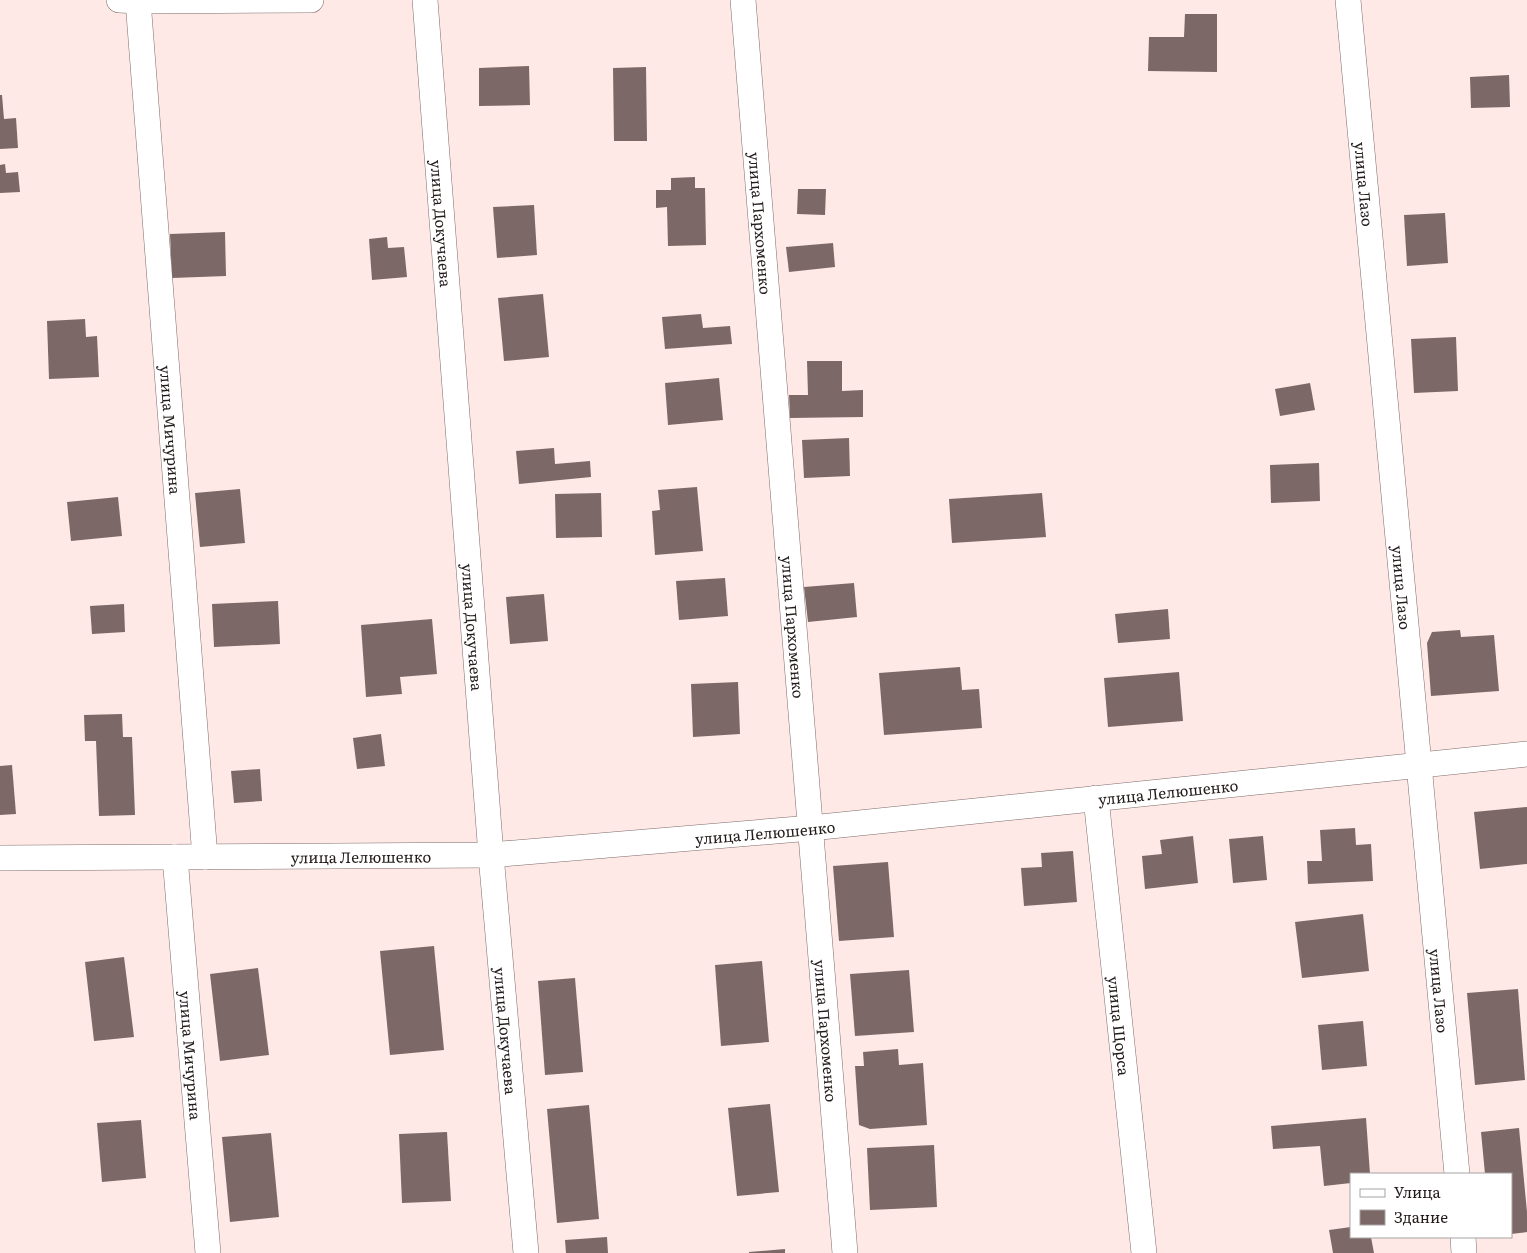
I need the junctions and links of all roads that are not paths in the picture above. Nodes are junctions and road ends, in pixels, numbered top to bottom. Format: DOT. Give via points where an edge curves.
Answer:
graph roads {
  1 [pos="311,0"];
  2 [pos="425,0"];
  3 [pos="743,0"];
  4 [pos="1348,0"];
  5 [pos="128,1"];
  6 [pos="1527,754"];
  7 [pos="1419,765"];
  8 [pos="1096,798"];
  9 [pos="811,828"];
  10 [pos="491,855"];
  11 [pos="175,857"];
  12 [pos="205,857"];
  13 [pos="0,858"];
  14 [pos="1457,1173"];
  15 [pos="1463,1238"];
  16 [pos="208,1253"];
  17 [pos="526,1253"];
  18 [pos="845,1253"];
  19 [pos="1144,1253"];
  20 [pos="1464,1253"];
  1 -- 5 [label="street"];
  2 -- 10 [label="street, улица Докучаева"];
  3 -- 9 [label="street, улица Пархоменко"];
  4 -- 7 [label="street, улица Лазо"];
  5 -- 12 [label="street, улица Мичурина"];
  6 -- 7 [label="street, улица Лелюшенко"];
  7 -- 8 [label="street, улица Лелюшенко"];
  7 -- 14 [label="street, улица Лазо"];
  8 -- 9 [label="street, улица Лелюшенко"];
  8 -- 19 [label="street, улица Щорса"];
  9 -- 10 [label="street, улица Лелюшенко"];
  9 -- 18 [label="street, улица Пархоменко"];
  10 -- 12 [label="street, улица Лелюшенко"];
  10 -- 17 [label="street, улица Докучаева"];
  11 -- 12 [label="street, улица Лелюшенко"];
  11 -- 13 [label="street, улица Лелюшенко"];
  11 -- 16 [label="street, улица Мичурина"];
  15 -- 20 [label="street"];
}
